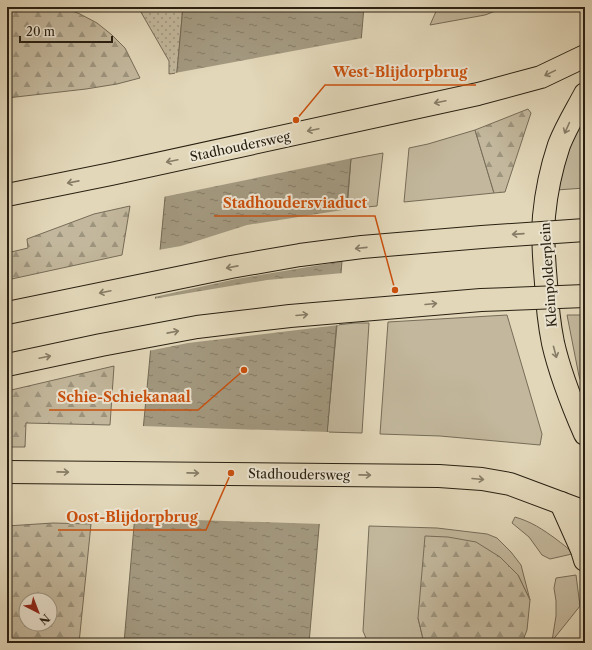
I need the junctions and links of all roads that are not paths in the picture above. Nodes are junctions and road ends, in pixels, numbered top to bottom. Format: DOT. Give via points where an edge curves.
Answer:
graph roads {
  1 [pos="585,56"];
  2 [pos="585,94"];
  3 [pos="7,195"];
  4 [pos="585,230"];
  5 [pos="585,296"];
  6 [pos="7,313"];
  7 [pos="7,365"];
  8 [pos="585,434"];
  9 [pos="16,472"];
  10 [pos="561,503"];
  11 [pos="585,512"];
  12 [pos="585,560"];
  1 -- 3 [label="main road, Stadhoudersweg, one-way" via="541,78 478,94"];
  2 -- 8 [label="main road, Kleinpolderplein, one-way" via="560,145 550,176 544,216 547,304 553,342 562,378"];
  4 -- 6 [label="main road, one-way, bridge" via="362,247 300,255 224,268"];
  7 -- 5 [label="main road, one-way, bridge" via="205,326 481,300"];
  9 -- 10 [label="main road, Stadhoudersweg, one-way" via="439,476 510,484"];
  10 -- 11 [label="main road, Stadhoudersweg"];
  10 -- 12 [label="main road"];
}
